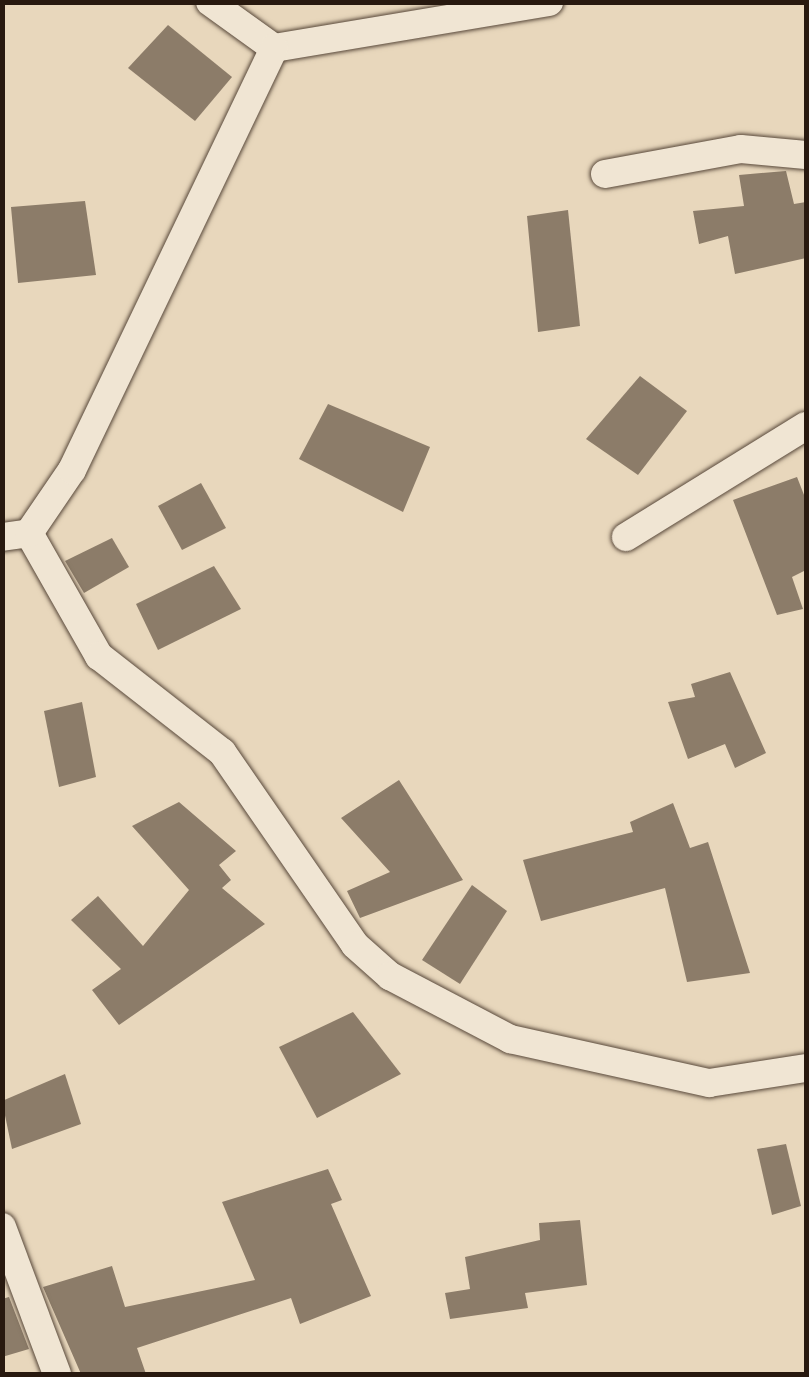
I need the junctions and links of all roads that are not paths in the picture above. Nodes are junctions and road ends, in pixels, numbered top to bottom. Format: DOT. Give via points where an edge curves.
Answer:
graph roads {
  1 [pos="210,2"];
  2 [pos="549,2"];
  3 [pos="274,48"];
  4 [pos="806,155"];
  5 [pos="604,174"];
  6 [pos="806,426"];
  7 [pos="16,535"];
  8 [pos="626,536"];
  9 [pos="806,1068"];
  10 [pos="2,1227"];
  11 [pos="57,1374"];
  1 -- 3 [label="street"];
  2 -- 3 [label="street"];
  3 -- 7 [label="street" via="72,470"];
  4 -- 5 [label="street" via="741,149"];
  6 -- 8 [label="street"];
  7 -- 9 [label="street" via="99,656 222,752 355,945 390,976 510,1039 691,1080 750,1084"];
  10 -- 11 [label="street"];
}
